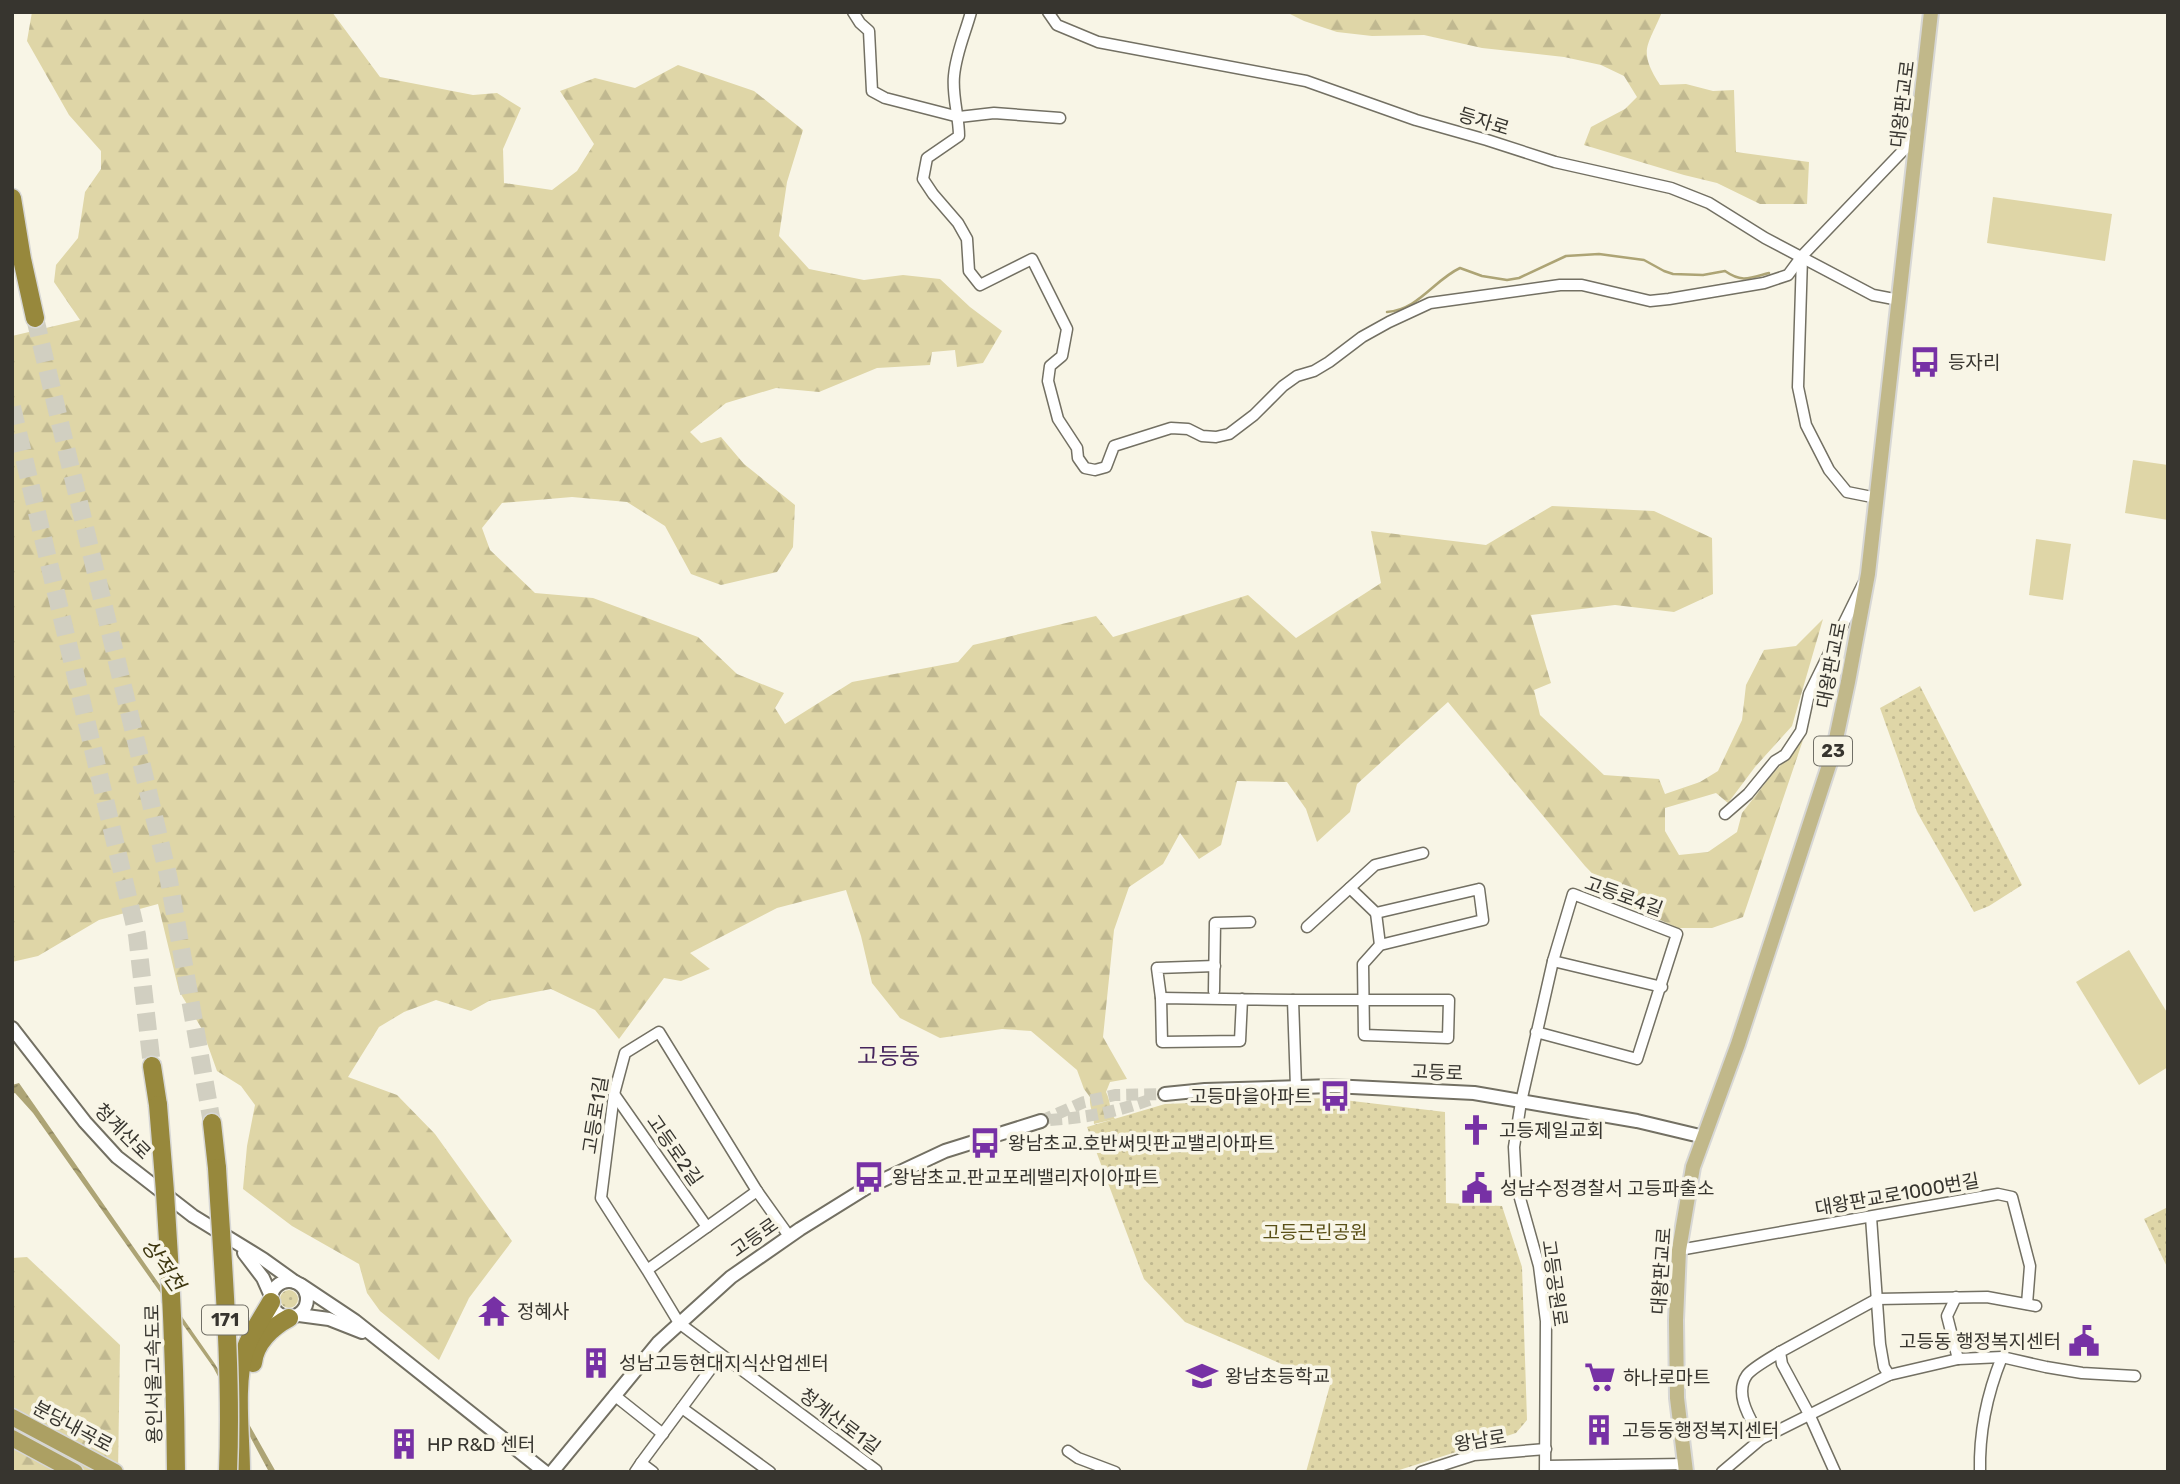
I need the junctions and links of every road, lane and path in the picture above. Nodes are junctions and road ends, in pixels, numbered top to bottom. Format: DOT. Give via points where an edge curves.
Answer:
graph roads {
  1 [pos="853,12"];
  2 [pos="971,12"];
  3 [pos="1048,12"];
  4 [pos="1931,12"];
  5 [pos="959,117"];
  6 [pos="1060,118"];
  7 [pos="1918,136"];
  8 [pos="12,198"];
  9 [pos="1802,256"];
  10 [pos="1899,300"];
  11 [pos="35,317"];
  12 [pos="1877,498"];
  13 [pos="1868,574"];
  14 [pos="1725,814"];
  15 [pos="1423,853"];
  16 [pos="1350,888"];
  17 [pos="1376,913"];
  18 [pos="1250,922"];
  19 [pos="1307,928"];
  20 [pos="1380,945"];
  21 [pos="1553,961"];
  22 [pos="1215,966"];
  23 [pos="1662,986"];
  24 [pos="1214,991"];
  25 [pos="1161,998"];
  26 [pos="1242,999"];
  27 [pos="1293,1000"];
  28 [pos="1364,1000"];
  29 [pos="12,1028"];
  30 [pos="1536,1032"];
  31 [pos="152,1066"];
  32 [pos="1296,1087"];
  33 [pos="614,1094"];
  34 [pos="1165,1094"];
  35 [pos="1521,1101"];
  36 [pos="1041,1121"];
  37 [pos="212,1122"];
  38 [pos="1704,1137"];
  39 [pos="757,1191"];
  40 [pos="1871,1217"];
  41 [pos="707,1227"];
  42 [pos="789,1236"];
  43 [pos="229,1238"];
  44 [pos="1679,1250"];
  45 [pos="647,1270"];
  46 [pos="298,1283"];
  47 [pos="1956,1297"];
  48 [pos="271,1299"];
  49 [pos="1877,1299"];
  50 [pos="294,1316"];
  51 [pos="679,1324"];
  52 [pos="378,1340"];
  53 [pos="1780,1352"];
  54 [pos="721,1354"];
  55 [pos="2002,1357"];
  56 [pos="1958,1359"];
  57 [pos="1889,1375"];
  58 [pos="2135,1376"];
  59 [pos="246,1388"];
  60 [pos="614,1395"];
  61 [pos="682,1408"];
  62 [pos="1809,1415"];
  63 [pos="12,1417"];
  64 [pos="663,1434"];
  65 [pos="12,1438"];
  66 [pos="1761,1439"];
  67 [pos="1546,1449"];
  68 [pos="1068,1451"];
  69 [pos="638,1467"];
  70 [pos="1685,1468"];
  71 [pos="1545,1469"];
  72 [pos="75,1472"];
  73 [pos="115,1472"];
  74 [pos="176,1472"];
  75 [pos="228,1472"];
  76 [pos="241,1472"];
  77 [pos="251,1472"];
  78 [pos="545,1472"];
  79 [pos="552,1472"];
  80 [pos="653,1472"];
  81 [pos="770,1472"];
  82 [pos="875,1472"];
  83 [pos="1115,1472"];
  84 [pos="1421,1472"];
  85 [pos="1722,1472"];
  86 [pos="1835,1472"];
  87 [pos="1980,1472"];
  1 -- 5 [label="street" via="869,31 872,91"];
  2 -- 5 [label="street" via="953,78"];
  3 -- 9 [label="street, 등자로" via="1058,25 1098,42 1306,81 1555,162 1671,188 1709,203"];
  4 -- 7 [label="main road, 대왕판교로 / 23"];
  5 -- 6 [label="street" via="994,113"];
  5 -- 9 [label="street" via="959,136 927,158 923,179 967,239 969,271 980,285 1032,259 1067,329 1062,356 1050,366 1048,381 1058,419 1085,468 1095,470 1106,467 1114,446 1171,428 1202,436 1229,434 1297,376 1314,371 1362,337 1430,303 1560,285 1669,299 1764,283 1788,275"];
  7 -- 9 [label="street"];
  7 -- 10 [label="main road, 대왕판교로 / 23"];
  8 -- 11 [label="highway"];
  9 -- 10 [label="street, 등자로" via="1874,295"];
  9 -- 12 [label="street" via="1798,387 1806,425 1829,470 1847,492"];
  10 -- 12 [label="main road, 대왕판교로 / 23"];
  12 -- 13 [label="main road, 대왕판교로 / 23"];
  13 -- 14 [label="street" via="1809,694 1801,731 1785,755"];
  13 -- 38 [label="main road, 대왕판교로 / 23" via="1833,753"];
  15 -- 16 [label="street" via="1375,865"];
  16 -- 17 [label="street"];
  16 -- 19 [label="street"];
  17 -- 20 [label="street"];
  17 -- 20 [label="street" via="1479,890 1483,920"];
  18 -- 22 [label="street" via="1215,923"];
  20 -- 28 [label="street" via="1363,964"];
  21 -- 23 [label="street"];
  21 -- 23 [label="street, 고등로4길" via="1573,894 1677,934"];
  21 -- 30 [label="street, 고등로4길"];
  22 -- 24 [label="street"];
  22 -- 25 [label="street" via="1157,968"];
  23 -- 30 [label="street, 고등로4길" via="1637,1059"];
  25 -- 26 [label="street"];
  25 -- 26 [label="street" via="1161,1042 1240,1041"];
  26 -- 27 [label="street"];
  27 -- 28 [label="street"];
  27 -- 32 [label="street"];
  28 -- 28 [label="street" via="1448,1000 1448,1038 1364,1035"];
  29 -- 43 [label="street, 청계산로" via="117,1157"];
  30 -- 35 [label="street, 고등로4길"];
  31 -- 74 [label="highway, 용인서울고속도로 / 171, bridge" via="172,1279"];
  32 -- 34 [label="street, 고등로"];
  32 -- 35 [label="street, 고등로" via="1474,1093"];
  33 -- 39 [label="street, 고등로1길" via="625,1053 659,1032"];
  33 -- 41 [label="street, 고등로2길"];
  33 -- 45 [label="street, 고등로1길" via="601,1198"];
  35 -- 38 [label="street, 고등로"];
  35 -- 67 [label="street, 고등공원로" via="1514,1147 1516,1184 1539,1266 1546,1321"];
  36 -- 42 [label="street, 고등로" via="945,1151 866,1188"];
  37 -- 75 [label="highway, 171, bridge" via="224,1276"];
  38 -- 44 [label="main road, 대왕판교로 / 23" via="1693,1167"];
  39 -- 41 [label="street"];
  39 -- 42 [label="street, 고등로1길"];
  40 -- 44 [label="street, 대왕판교로1000번길"];
  40 -- 47 [label="street, 대왕판교로1000번길" via="1998,1194 2012,1197 2030,1266 2031,1305"];
  40 -- 49 [label="street"];
  41 -- 45 [label="street"];
  42 -- 51 [label="street, 고등로" via="731,1277"];
  43 -- 46 [label="street, 청계산로"];
  43 -- 48 [label="street, 청계산로" via="257,1268"];
  44 -- 70 [label="main road, 대왕판교로 / 23" via="1677,1398"];
  45 -- 51 [label="street, 고등로1길"];
  46 -- 48 [label="street" via="278,1285"];
  46 -- 50 [label="street" via="308,1300"];
  46 -- 52 [label="street, 청계산로"];
  47 -- 49 [label="street"];
  47 -- 56 [label="street" via="1947,1316"];
  48 -- 50 [label="street" via="277,1313"];
  48 -- 59 [label="highway" via="242,1361"];
  49 -- 53 [label="street"];
  49 -- 57 [label="street" via="1880,1344"];
  50 -- 52 [label="street, 청계산로" via="329,1319"];
  50 -- 59 [label="highway" via="275,1327 258,1346"];
  51 -- 54 [label="street, 청계산로1길"];
  51 -- 60 [label="street, 고등로"];
  52 -- 78 [label="street, 청계산로"];
  53 -- 62 [label="street"];
  53 -- 66 [label="street" via="1747,1375 1742,1393"];
  54 -- 61 [label="street"];
  54 -- 82 [label="street, 청계산로1길"];
  55 -- 56 [label="street"];
  55 -- 58 [label="street" via="2082,1373"];
  55 -- 87 [label="street" via="1979,1441"];
  56 -- 57 [label="street"];
  57 -- 62 [label="street"];
  59 -- 76 [label="highway"];
  59 -- 77 [label="highway"];
  60 -- 64 [label="street"];
  60 -- 79 [label="street, 고등로"];
  61 -- 64 [label="street"];
  61 -- 81 [label="street"];
  62 -- 66 [label="street"];
  62 -- 86 [label="street"];
  63 -- 73 [label="highway, 분당내곡로"];
  64 -- 69 [label="street"];
  65 -- 72 [label="highway, 분당내곡로"];
  66 -- 85 [label="street"];
  67 -- 71 [label="street, 고등공원로"];
  67 -- 84 [label="street, 왕남로" via="1474,1455"];
  68 -- 83 [label="street"];
  69 -- 80 [label="street"];
  70 -- 71 [label="street"];
}
